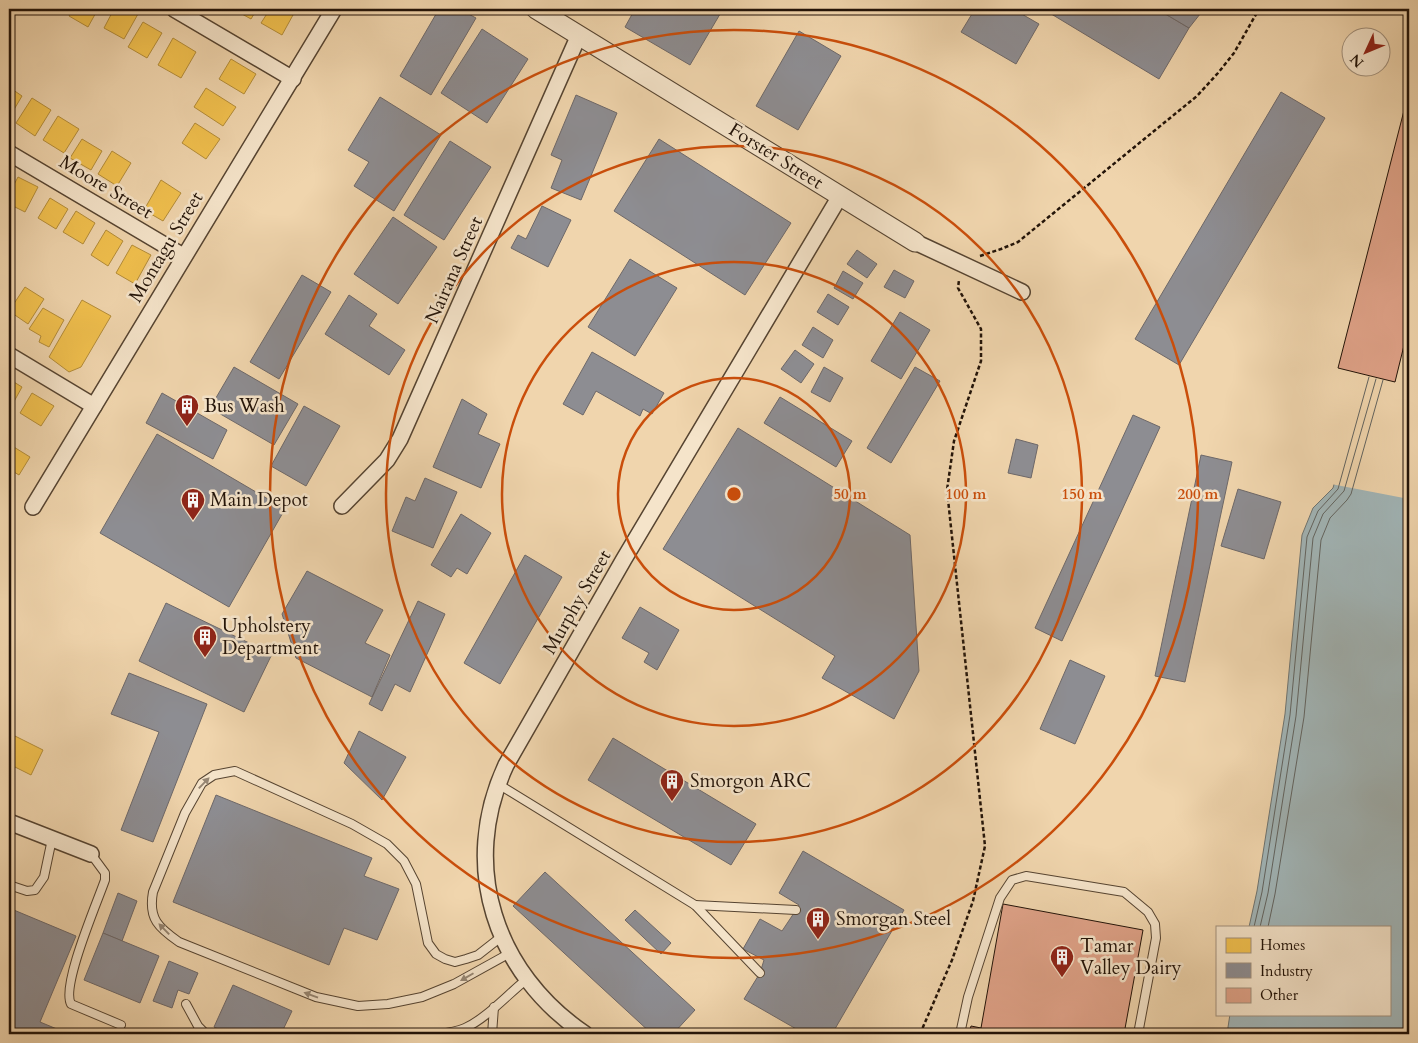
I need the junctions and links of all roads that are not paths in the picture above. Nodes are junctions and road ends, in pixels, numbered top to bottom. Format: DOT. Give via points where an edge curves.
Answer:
graph roads {
  1 [pos="174,9"];
  2 [pos="334,9"];
  3 [pos="536,9"];
  4 [pos="579,35"];
  5 [pos="293,79"];
  6 [pos="9,153"];
  7 [pos="840,196"];
  8 [pos="915,242"];
  9 [pos="183,256"];
  10 [pos="1022,292"];
  11 [pos="9,355"];
  12 [pos="94,406"];
  13 [pos="342,506"];
  14 [pos="33,507"];
  15 [pos="498,784"];
  16 [pos="9,822"];
  17 [pos="52,839"];
  18 [pos="91,854"];
  19 [pos="9,885"];
  20 [pos="695,905"];
  21 [pos="796,910"];
  22 [pos="502,937"];
  23 [pos="510,953"];
  24 [pos="760,973"];
  25 [pos="527,979"];
  26 [pos="186,1004"];
  27 [pos="494,1007"];
  28 [pos="121,1025"];
  29 [pos="206,1034"];
  30 [pos="438,1034"];
  31 [pos="492,1034"];
  32 [pos="585,1034"];
  33 [pos="960,1034"];
  34 [pos="1138,1034"];
  1 -- 5 [label="street"];
  2 -- 5 [label="street, Montagu Street"];
  3 -- 4 [label="street, Forster Street"];
  4 -- 7 [label="street, Forster Street"];
  4 -- 13 [label="street, Nairana Street" via="400,439 387,460"];
  5 -- 9 [label="street, Montagu Street"];
  6 -- 9 [label="street, Moore Street"];
  7 -- 8 [label="street, Forster Street"];
  7 -- 15 [label="street, Murphy Street" via="624,559"];
  8 -- 10 [label="street, Forster Street"];
  9 -- 12 [label="street, Montagu Street"];
  11 -- 12 [label="street"];
  12 -- 14 [label="street, Montagu Street"];
  15 -- 20 [label="lane"];
  15 -- 22 [label="street, Murphy Street" via="487,826 486,871 488,893"];
  16 -- 17 [label="street"];
  17 -- 18 [label="street"];
  17 -- 19 [label="lane" via="44,877 35,890"];
  18 -- 28 [label="lane" via="104,873 104,880 73,969 68,998 71,1004"];
  20 -- 21 [label="lane"];
  20 -- 24 [label="lane"];
  22 -- 23 [label="street, Murphy Street"];
  23 -- 22 [label="lane, one-way" via="422,998 358,1006 316,997 179,942 162,930 151,905 153,892 185,813 202,783 214,775 235,771 352,824 386,844 404,861 416,884 428,943 444,959 455,962 478,955"];
  23 -- 25 [label="street, Murphy Street"];
  25 -- 27 [label="lane"];
  25 -- 32 [label="street, Murphy Street" via="546,1001"];
  26 -- 29 [label="lane"];
  27 -- 30 [label="lane" via="466,1027"];
  27 -- 31 [label="lane"];
  33 -- 34 [label="lane" via="968,997 1000,898 1012,880 1026,876 1124,892 1148,912 1155,924 1156,938"];
}
